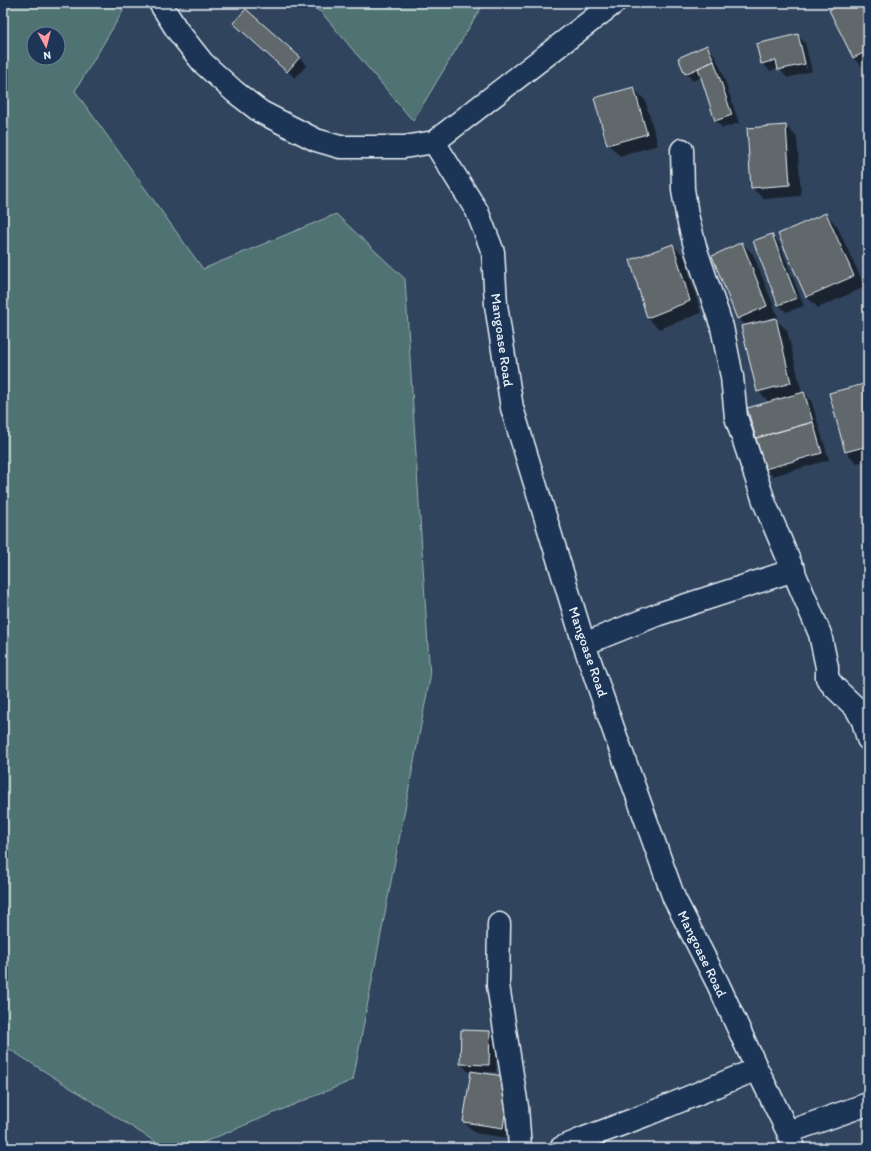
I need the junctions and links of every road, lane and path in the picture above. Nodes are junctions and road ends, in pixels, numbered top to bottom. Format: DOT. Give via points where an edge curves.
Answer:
graph roads {
  1 [pos="160,3"];
  2 [pos="614,3"];
  3 [pos="434,142"];
  4 [pos="682,150"];
  5 [pos="794,570"];
  6 [pos="584,644"];
  7 [pos="868,739"];
  8 [pos="499,924"];
  9 [pos="757,1069"];
  10 [pos="868,1104"];
  11 [pos="790,1140"];
  12 [pos="520,1148"];
  13 [pos="561,1148"];
  1 -- 3 [label="street" via="177,30 203,62 260,112 316,140 340,147 404,147"];
  2 -- 3 [label="street"];
  3 -- 6 [label="street, Mangoase Road" via="477,211 493,252 496,305 512,408"];
  4 -- 5 [label="street" via="687,215 722,327 732,377 736,417 766,504"];
  5 -- 6 [label="street" via="659,614"];
  5 -- 7 [label="street" via="820,634 827,678 856,708"];
  6 -- 9 [label="street, Mangoase Road" via="674,898 718,984"];
  8 -- 12 [label="street" via="498,985 517,1107"];
  9 -- 11 [label="street, Mangoase Road"];
  9 -- 13 [label="street"];
  10 -- 11 [label="street"];
}
